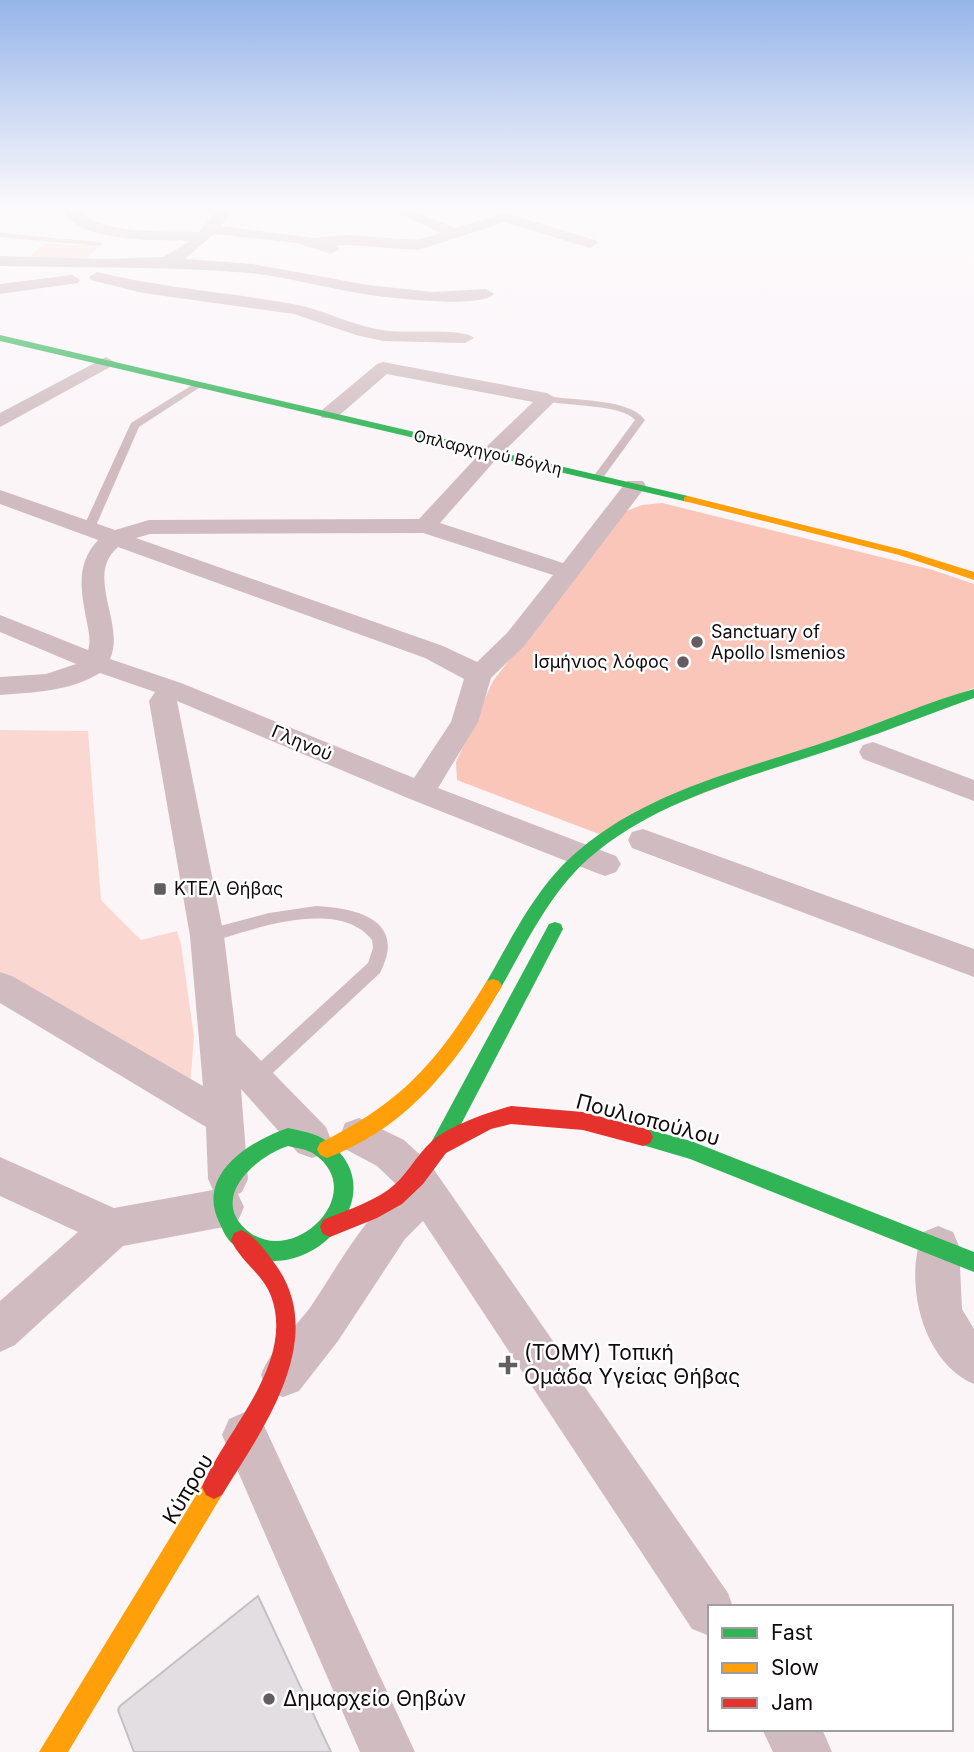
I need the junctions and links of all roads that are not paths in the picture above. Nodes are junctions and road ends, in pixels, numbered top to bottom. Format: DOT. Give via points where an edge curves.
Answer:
graph roads {
  1 [pos="18,287"];
  2 [pos="138,287"];
  3 [pos="350,287"];
  4 [pos="0,289"];
  5 [pos="486,294"];
  6 [pos="465,338"];
  7 [pos="3,340"];
  8 [pos="106,362"];
  9 [pos="200,384"];
  10 [pos="547,399"];
  11 [pos="329,414"];
  12 [pos="0,421"];
  13 [pos="492,453"];
  14 [pos="598,477"];
  15 [pos="635,486"];
  16 [pos="0,497"];
  17 [pos="425,526"];
  18 [pos="89,528"];
  19 [pos="115,538"];
  20 [pos="567,572"];
  21 [pos="974,576"];
  22 [pos="0,623"];
  23 [pos="96,663"];
  24 [pos="478,676"];
  25 [pos="0,686"];
  26 [pos="172,689"];
  27 [pos="974,694"];
  28 [pos="835,744"];
  29 [pos="871,753"];
  30 [pos="974,791"];
  31 [pos="420,792"];
  32 [pos="648,838"];
  33 [pos="600,863"];
  34 [pos="562,918"];
  35 [pos="207,936"];
  36 [pos="974,963"];
  37 [pos="0,986"];
  38 [pos="219,1041"];
  39 [pos="255,1078"];
  40 [pos="222,1117"];
  41 [pos="333,1141"];
  42 [pos="430,1175"];
  43 [pos="0,1177"];
  44 [pos="231,1209"];
  45 [pos="330,1227"];
  46 [pos="113,1228"];
  47 [pos="956,1254"];
  48 [pos="0,1330"];
  49 [pos="974,1362"];
  50 [pos="270,1389"];
  51 [pos="245,1435"];
  52 [pos="708,1608"];
  53 [pos="790,1731"];
  54 [pos="53,1752"];
  55 [pos="388,1752"];
  56 [pos="805,1752"];
  1 -- 4 [label="street"];
  2 -- 6 [label="street" via="294,309 372,334"];
  3 -- 5 [label="street" via="433,297"];
  7 -- 8 [label="street, Οπλαρχηγού Βόγλη"];
  8 -- 9 [label="street, Οπλαρχηγού Βόγλη"];
  8 -- 12 [label="street"];
  9 -- 11 [label="street, Οπλαρχηγού Βόγλη"];
  9 -- 18 [label="lane" via="135,425"];
  10 -- 11 [label="street" via="383,368"];
  10 -- 13 [label="street"];
  10 -- 14 [label="lane" via="612,407 636,414 640,420"];
  11 -- 13 [label="street, Οπλαρχηγού Βόγλη"];
  13 -- 14 [label="street, Οπλαρχηγού Βόγλη"];
  13 -- 17 [label="street"];
  14 -- 15 [label="street, Οπλαρχηγού Βόγλη"];
  15 -- 20 [label="street"];
  15 -- 21 [label="street, Οπλαρχηγού Βόγλη"];
  16 -- 18 [label="street"];
  17 -- 19 [label="street" via="149,527"];
  17 -- 20 [label="street"];
  18 -- 19 [label="street"];
  19 -- 23 [label="street" via="93,560 91,573 103,642"];
  19 -- 24 [label="street" via="434,652"];
  20 -- 24 [label="street" via="516,639"];
  22 -- 23 [label="street, Γληνού"];
  23 -- 25 [label="street" via="81,674 60,680"];
  23 -- 26 [label="street, Γληνού"];
  24 -- 31 [label="street" via="477,690 459,732"];
  26 -- 31 [label="street, Γληνού"];
  26 -- 35 [label="street" via="162,701"];
  27 -- 28 [label="street"];
  28 -- 29 [label="street"];
  28 -- 33 [label="street" via="642,816"];
  29 -- 30 [label="street"];
  31 -- 33 [label="street, Γληνού"];
  32 -- 36 [label="street"];
  33 -- 41 [label="street" via="550,892 456,1048 432,1078 407,1103"];
  34 -- 42 [label="street"];
  35 -- 38 [label="street"];
  35 -- 39 [label="lane" via="312,912 348,916 371,927 382,940 382,953 374,968"];
  37 -- 40 [label="street"];
  38 -- 39 [label="street"];
  38 -- 40 [label="street"];
  39 -- 41 [label="street"];
  40 -- 44 [label="street"];
  41 -- 42 [label="street" via="387,1149"];
  41 -- 44 [label="street" via="288,1137 264,1143 243,1158"];
  41 -- 45 [label="street" via="345,1185 342,1207"];
  42 -- 45 [label="street, Πουλιοπούλου" via="370,1211"];
  42 -- 47 [label="street, Πουλιοπούλου" via="487,1121 511,1115 583,1121 691,1150"];
  42 -- 50 [label="street" via="422,1202 407,1207 391,1225 323,1326"];
  42 -- 52 [label="street"];
  43 -- 46 [label="street"];
  44 -- 45 [label="street" via="257,1249 266,1251 296,1250"];
  44 -- 46 [label="street"];
  44 -- 50 [label="street, Κύπρου" via="285,1307 285,1344"];
  46 -- 48 [label="street"];
  47 -- 49 [label="street" via="937,1299 952,1340"];
  50 -- 51 [label="street, Κύπρου"];
  51 -- 54 [label="street, Κύπρου"];
  51 -- 55 [label="street"];
  53 -- 56 [label="street"];
}
